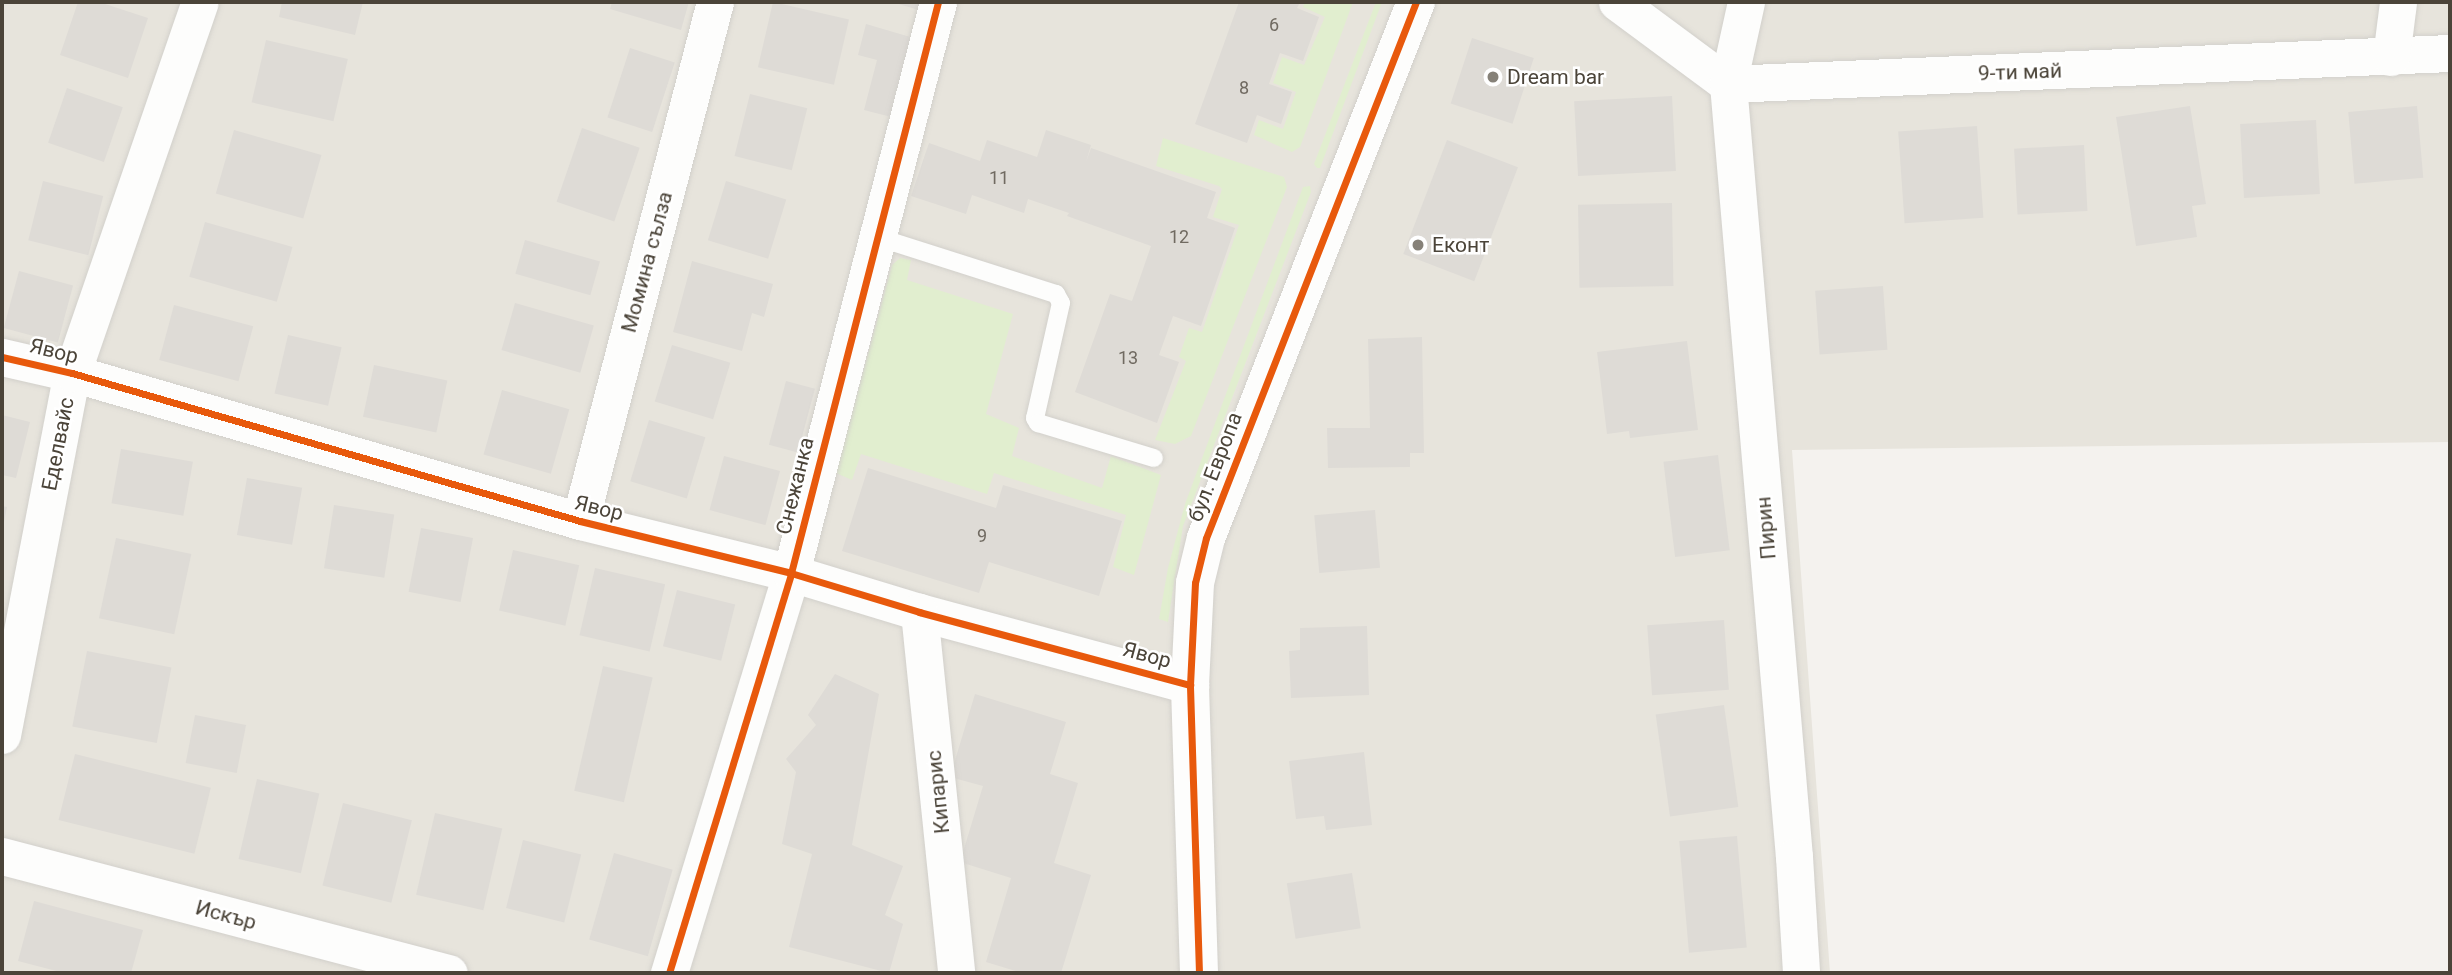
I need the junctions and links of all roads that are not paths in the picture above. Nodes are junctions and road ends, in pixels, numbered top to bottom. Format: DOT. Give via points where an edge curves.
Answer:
graph roads {
  1 [pos="200,2"];
  2 [pos="715,2"];
  3 [pos="937,2"];
  4 [pos="1416,2"];
  5 [pos="1617,2"];
  6 [pos="1746,2"];
  7 [pos="2398,2"];
  8 [pos="2450,53"];
  9 [pos="2391,57"];
  10 [pos="1728,84"];
  11 [pos="877,237"];
  12 [pos="2,356"];
  13 [pos="72,373"];
  14 [pos="1154,458"];
  15 [pos="580,521"];
  16 [pos="791,573"];
  17 [pos="919,612"];
  18 [pos="1190,685"];
  19 [pos="2,735"];
  20 [pos="2,856"];
  21 [pos="449,973"];
  22 [pos="669,973"];
  23 [pos="956,973"];
  24 [pos="1199,973"];
  25 [pos="1801,973"];
  1 -- 13 [label="street, Еделвайс"];
  2 -- 15 [label="street, Момина сълза"];
  3 -- 11 [label="street, Снежанка"];
  4 -- 18 [label="street, бул. Европа" via="1206,538 1195,583"];
  5 -- 10 [label="street"];
  6 -- 10 [label="street, Пирин"];
  7 -- 9 [label="street"];
  8 -- 9 [label="street, 9-ти май"];
  9 -- 10 [label="street, 9-ти май"];
  10 -- 25 [label="street, Пирин"];
  11 -- 14 [label="lane" via="1056,294 1061,303 1035,418 1038,423"];
  11 -- 16 [label="street, Снежанка"];
  12 -- 13 [label="street, Явор"];
  13 -- 15 [label="street, Явор"];
  13 -- 19 [label="street, Еделвайс"];
  15 -- 16 [label="street, Явор"];
  16 -- 17 [label="street, Явор"];
  16 -- 22 [label="street, Снежанка"];
  17 -- 18 [label="street, Явор"];
  17 -- 23 [label="street, Кипарис"];
  18 -- 24 [label="street, бул. Европа"];
  20 -- 21 [label="street, Искър"];
}
